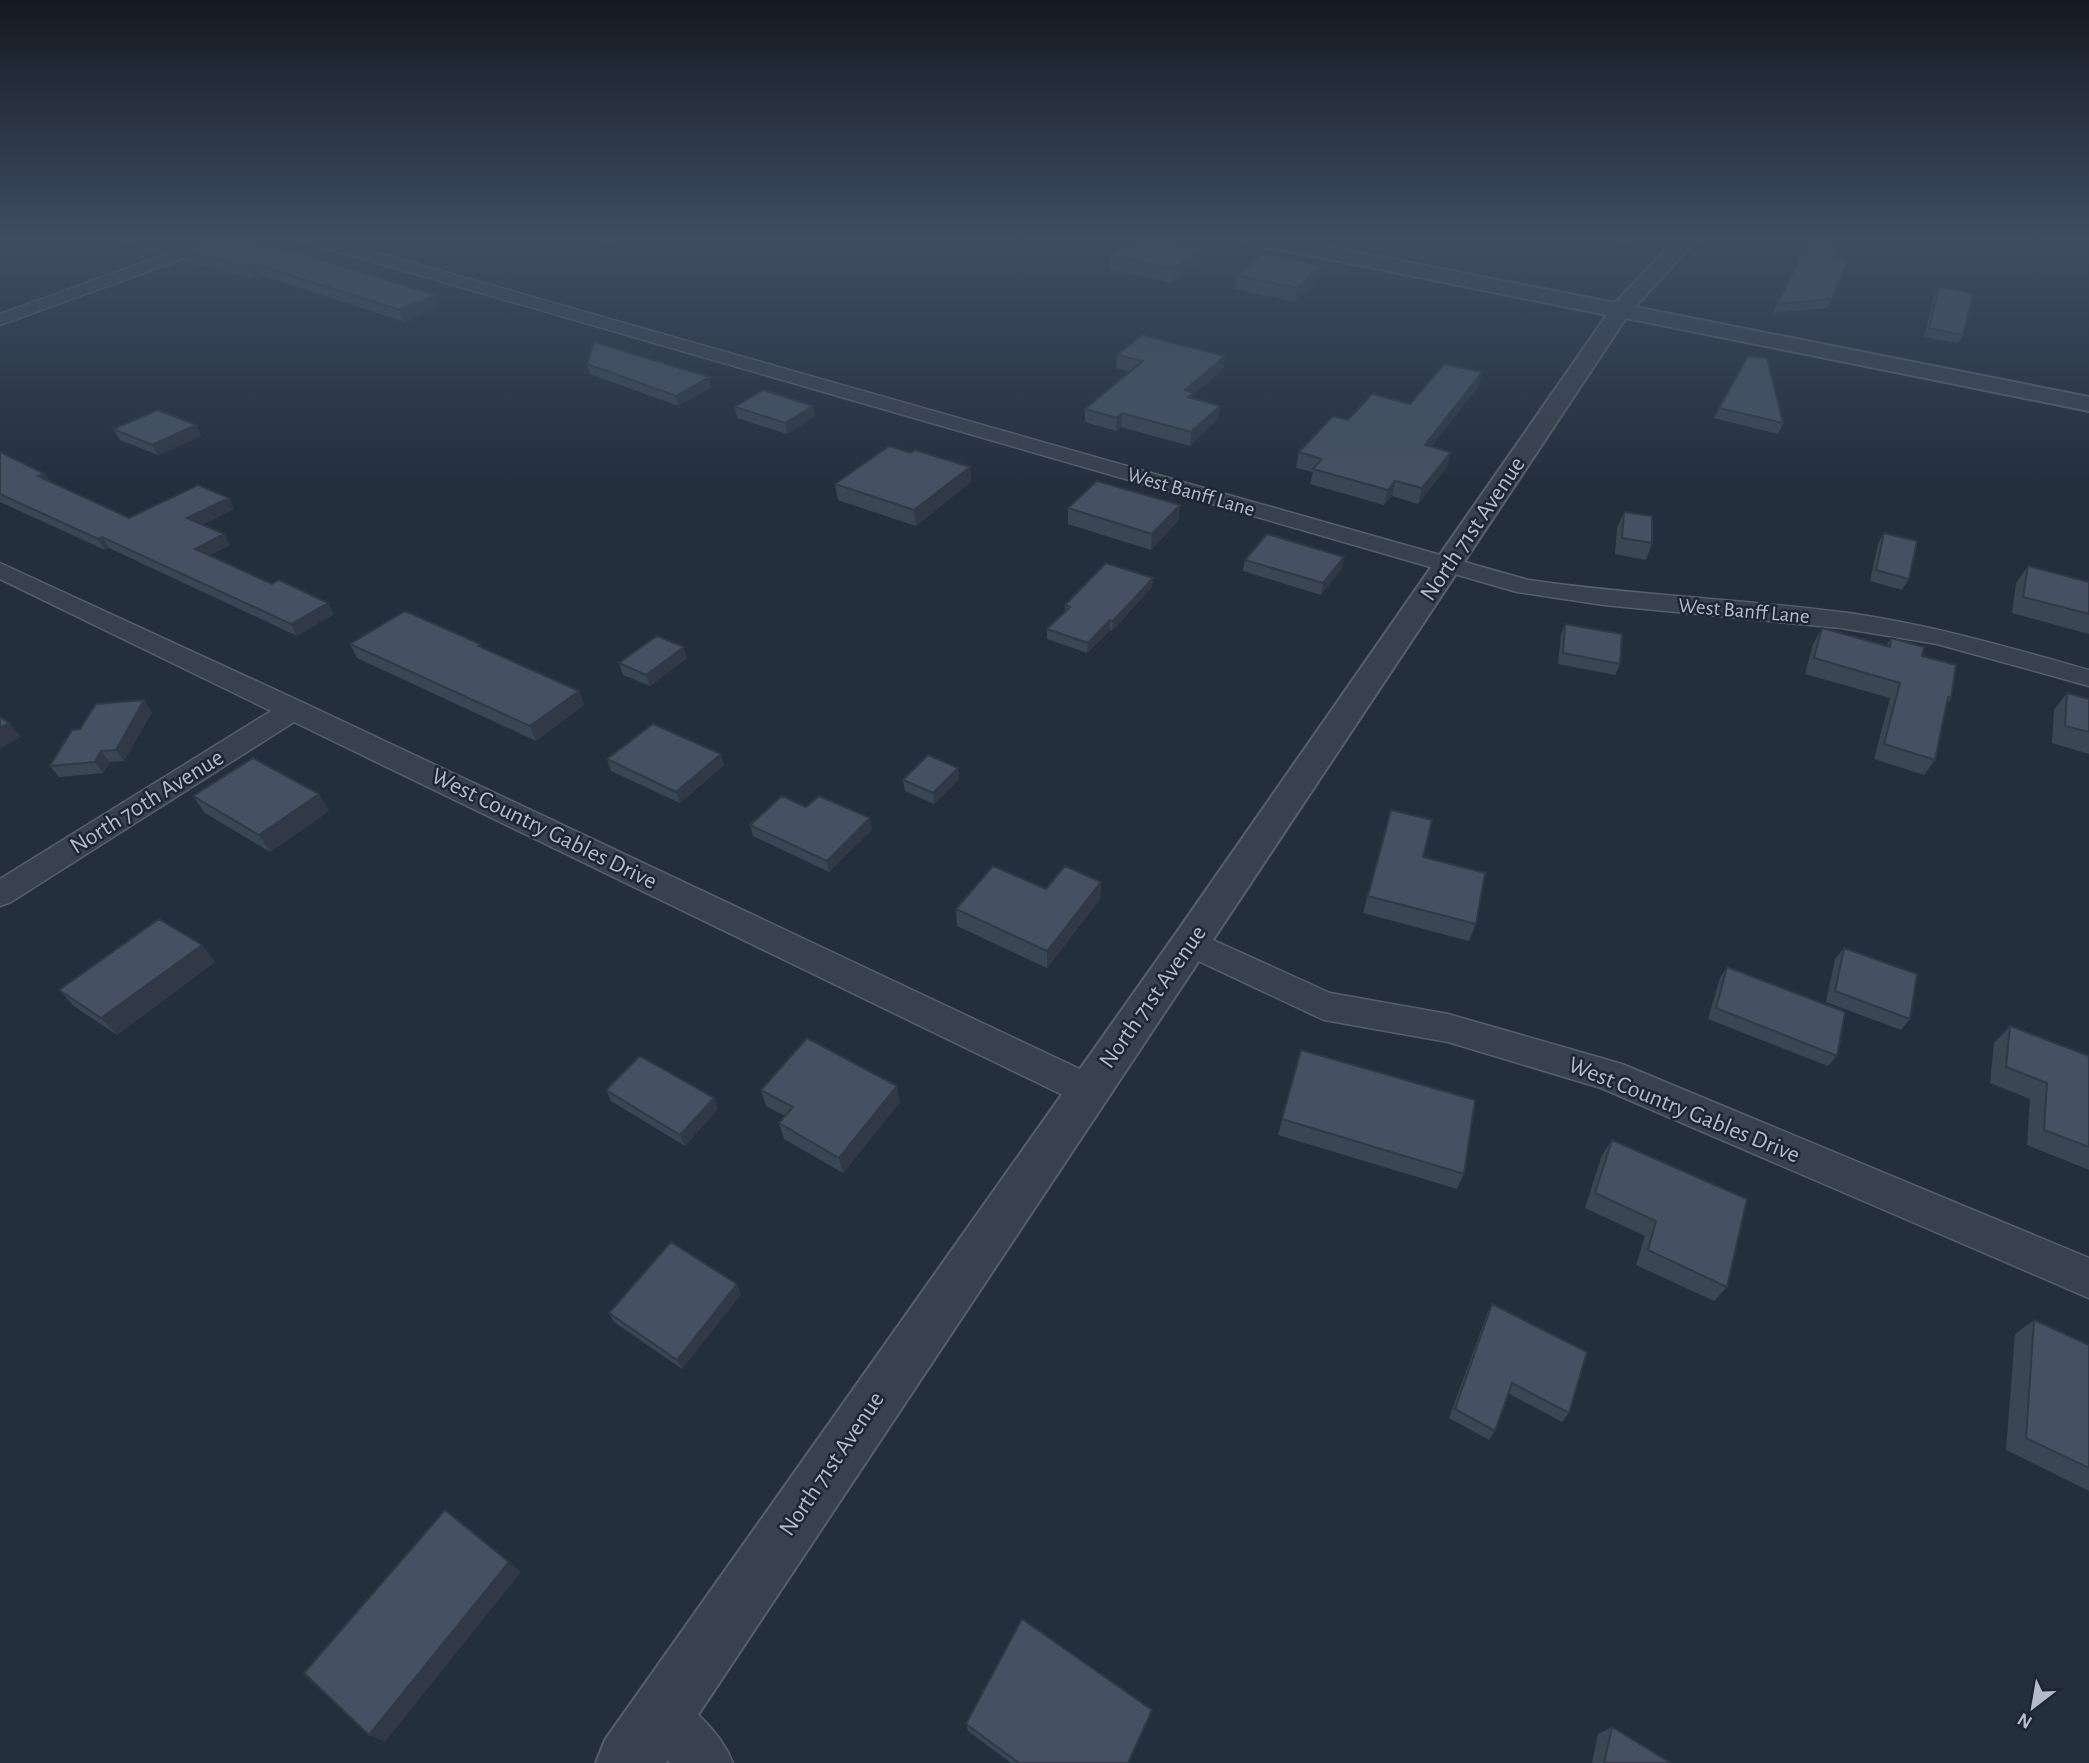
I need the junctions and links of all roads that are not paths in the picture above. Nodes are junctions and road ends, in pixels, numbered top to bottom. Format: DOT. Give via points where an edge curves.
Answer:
graph roads {
  1 [pos="600,320"];
  2 [pos="1614,320"];
  3 [pos="1667,320"];
  4 [pos="2089,404"];
  5 [pos="1449,566"];
  6 [pos="0,570"];
  7 [pos="2089,678"];
  8 [pos="294,709"];
  9 [pos="0,894"];
  10 [pos="1191,943"];
  11 [pos="1088,1090"];
  12 [pos="2089,1278"];
  13 [pos="660,1715"];
  14 [pos="628,1763"];
  15 [pos="707,1763"];
  1 -- 5 [label="street, West Banff Lane"];
  2 -- 5 [label="street, North 71st Avenue"];
  3 -- 4 [label="street"];
  5 -- 7 [label="street, West Banff Lane" via="1526,587 1841,620 1928,635"];
  5 -- 10 [label="street, North 71st Avenue"];
  6 -- 8 [label="street, West Country Gables Drive"];
  8 -- 9 [label="street, North 70th Avenue"];
  8 -- 11 [label="street, West Country Gables Drive"];
  10 -- 11 [label="street, North 71st Avenue"];
  10 -- 12 [label="street, West Country Gables Drive" via="1324,1006 1448,1028 1609,1075"];
  11 -- 13 [label="street, North 71st Avenue"];
  13 -- 14 [label="street, North 71st Avenue"];
  13 -- 15 [label="street"];
}
